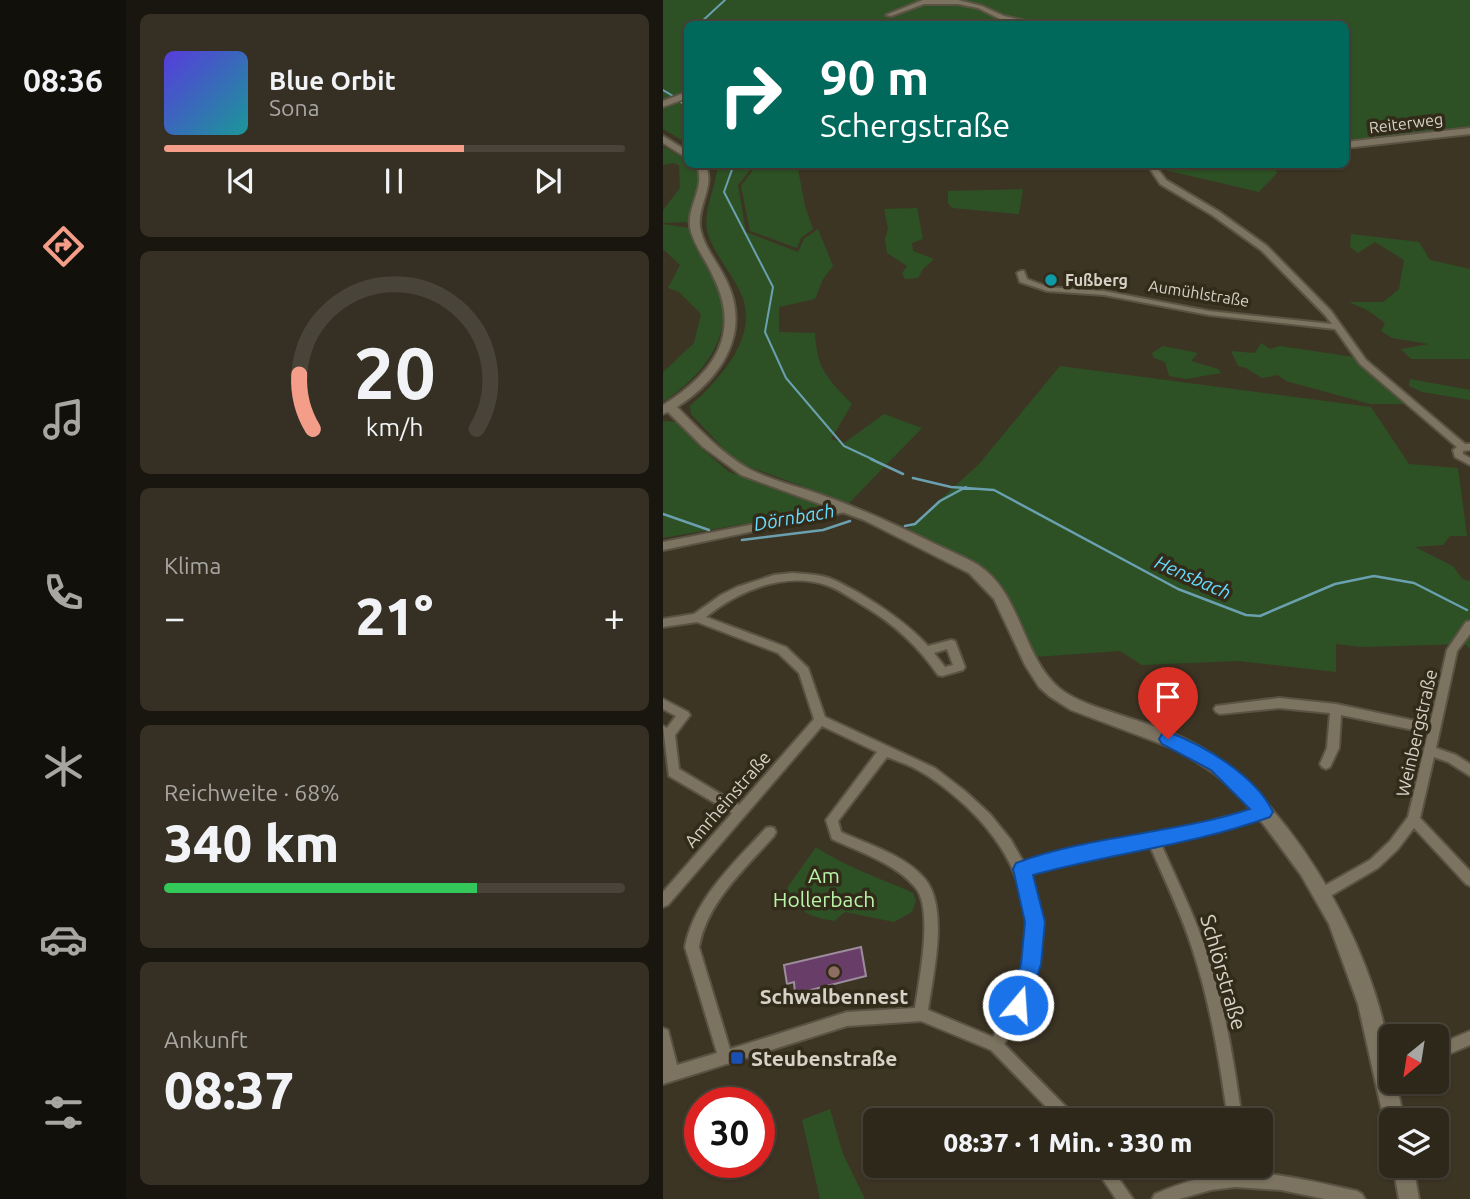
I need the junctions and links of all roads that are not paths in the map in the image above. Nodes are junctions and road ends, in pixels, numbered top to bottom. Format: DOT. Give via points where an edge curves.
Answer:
graph roads {
  1 [pos="980,4"];
  2 [pos="889,15"];
  3 [pos="1019,21"];
  4 [pos="684,96"];
  5 [pos="663,104"];
  6 [pos="1470,131"];
  7 [pos="663,139"];
  8 [pos="1349,145"];
  9 [pos="684,153"];
  10 [pos="702,168"];
  11 [pos="1153,168"];
  12 [pos="1021,273"];
  13 [pos="1337,327"];
  14 [pos="666,408"];
  15 [pos="1467,447"];
  16 [pos="1470,462"];
  17 [pos="847,509"];
  18 [pos="663,546"];
  19 [pos="697,618"];
  20 [pos="663,623"];
  21 [pos="1468,626"];
  22 [pos="928,650"];
  23 [pos="663,704"];
  24 [pos="1220,709"];
  25 [pos="1336,709"];
  26 [pos="820,720"];
  27 [pos="1434,730"];
  28 [pos="666,733"];
  29 [pos="885,750"];
  30 [pos="1431,751"];
  31 [pos="1326,764"];
  32 [pos="1470,771"];
  33 [pos="739,811"];
  34 [pos="1264,812"];
  35 [pos="1414,819"];
  36 [pos="770,832"];
  37 [pos="1154,842"];
  38 [pos="1023,869"];
  39 [pos="1470,880"];
  40 [pos="1322,894"];
  41 [pos="663,901"];
  42 [pos="921,1014"];
  43 [pos="1379,1034"];
  44 [pos="663,1035"];
  45 [pos="1470,1038"];
  46 [pos="996,1045"];
  47 [pos="1449,1047"];
  48 [pos="725,1056"];
  49 [pos="667,1075"];
  50 [pos="1057,1108"];
  51 [pos="1234,1108"];
  52 [pos="1110,1178"];
  53 [pos="1226,1178"];
  54 [pos="1271,1178"];
  55 [pos="1405,1178"];
  56 [pos="1125,1199"];
  57 [pos="1160,1199"];
  58 [pos="1357,1199"];
  59 [pos="1409,1199"];
  1 -- 2 [label="street" via="933,1"];
  1 -- 3 [label="street" via="1002,18"];
  4 -- 5 [label="street"];
  6 -- 8 [label="street, Reiterweg"];
  7 -- 9 [label="street"];
  10 -- 14 [label="street" via="697,235 729,299 731,322 713,368"];
  11 -- 13 [label="street" via="1163,182 1264,248"];
  12 -- 13 [label="street, Aumühlstraße" via="1023,280 1047,289"];
  13 -- 15 [label="street" via="1370,369"];
  14 -- 17 [label="street" via="732,465"];
  15 -- 16 [label="street" via="1458,450 1458,455"];
  17 -- 18 [label="street"];
  17 -- 34 [label="street" via="954,557 988,581 1002,599 1039,675 1057,695 1193,750 1241,785"];
  19 -- 20 [label="street"];
  19 -- 22 [label="street" via="750,585 797,576 828,581 881,611"];
  19 -- 26 [label="street" via="782,650 804,670"];
  21 -- 27 [label="street, Weinbergstraße" via="1452,650"];
  23 -- 28 [label="street" via="684,715"];
  24 -- 25 [label="street" via="1279,703"];
  25 -- 27 [label="street"];
  25 -- 31 [label="street" via="1333,748"];
  26 -- 29 [label="street"];
  26 -- 33 [label="street, Amrheinstraße"];
  27 -- 30 [label="street, Weinbergstraße"];
  28 -- 33 [label="street" via="673,772"];
  29 -- 38 [label="street" via="930,770 974,806"];
  29 -- 42 [label="street" via="832,820 836,835 906,870 927,891 931,924"];
  30 -- 32 [label="street"];
  30 -- 35 [label="street, Weinbergstraße"];
  33 -- 41 [label="street, Amrheinstraße"];
  34 -- 37 [label="street"];
  34 -- 40 [label="street"];
  35 -- 39 [label="street"];
  35 -- 40 [label="street, Weinbergstraße" via="1374,863"];
  36 -- 48 [label="street" via="702,915 693,934 692,947"];
  37 -- 38 [label="street" via="1087,852"];
  37 -- 51 [label="street, Schlörstraße" via="1191,926 1210,986"];
  38 -- 46 [label="street" via="1035,922 1031,964 1018,1005"];
  40 -- 43 [label="street"];
  42 -- 46 [label="street"];
  42 -- 48 [label="street" via="847,1019"];
  44 -- 49 [label="street"];
  45 -- 47 [label="street"];
  46 -- 50 [label="street"];
  48 -- 49 [label="street"];
  52 -- 56 [label="street"];
  53 -- 57 [label="street"];
  54 -- 58 [label="street"];
  55 -- 59 [label="street"];
}
